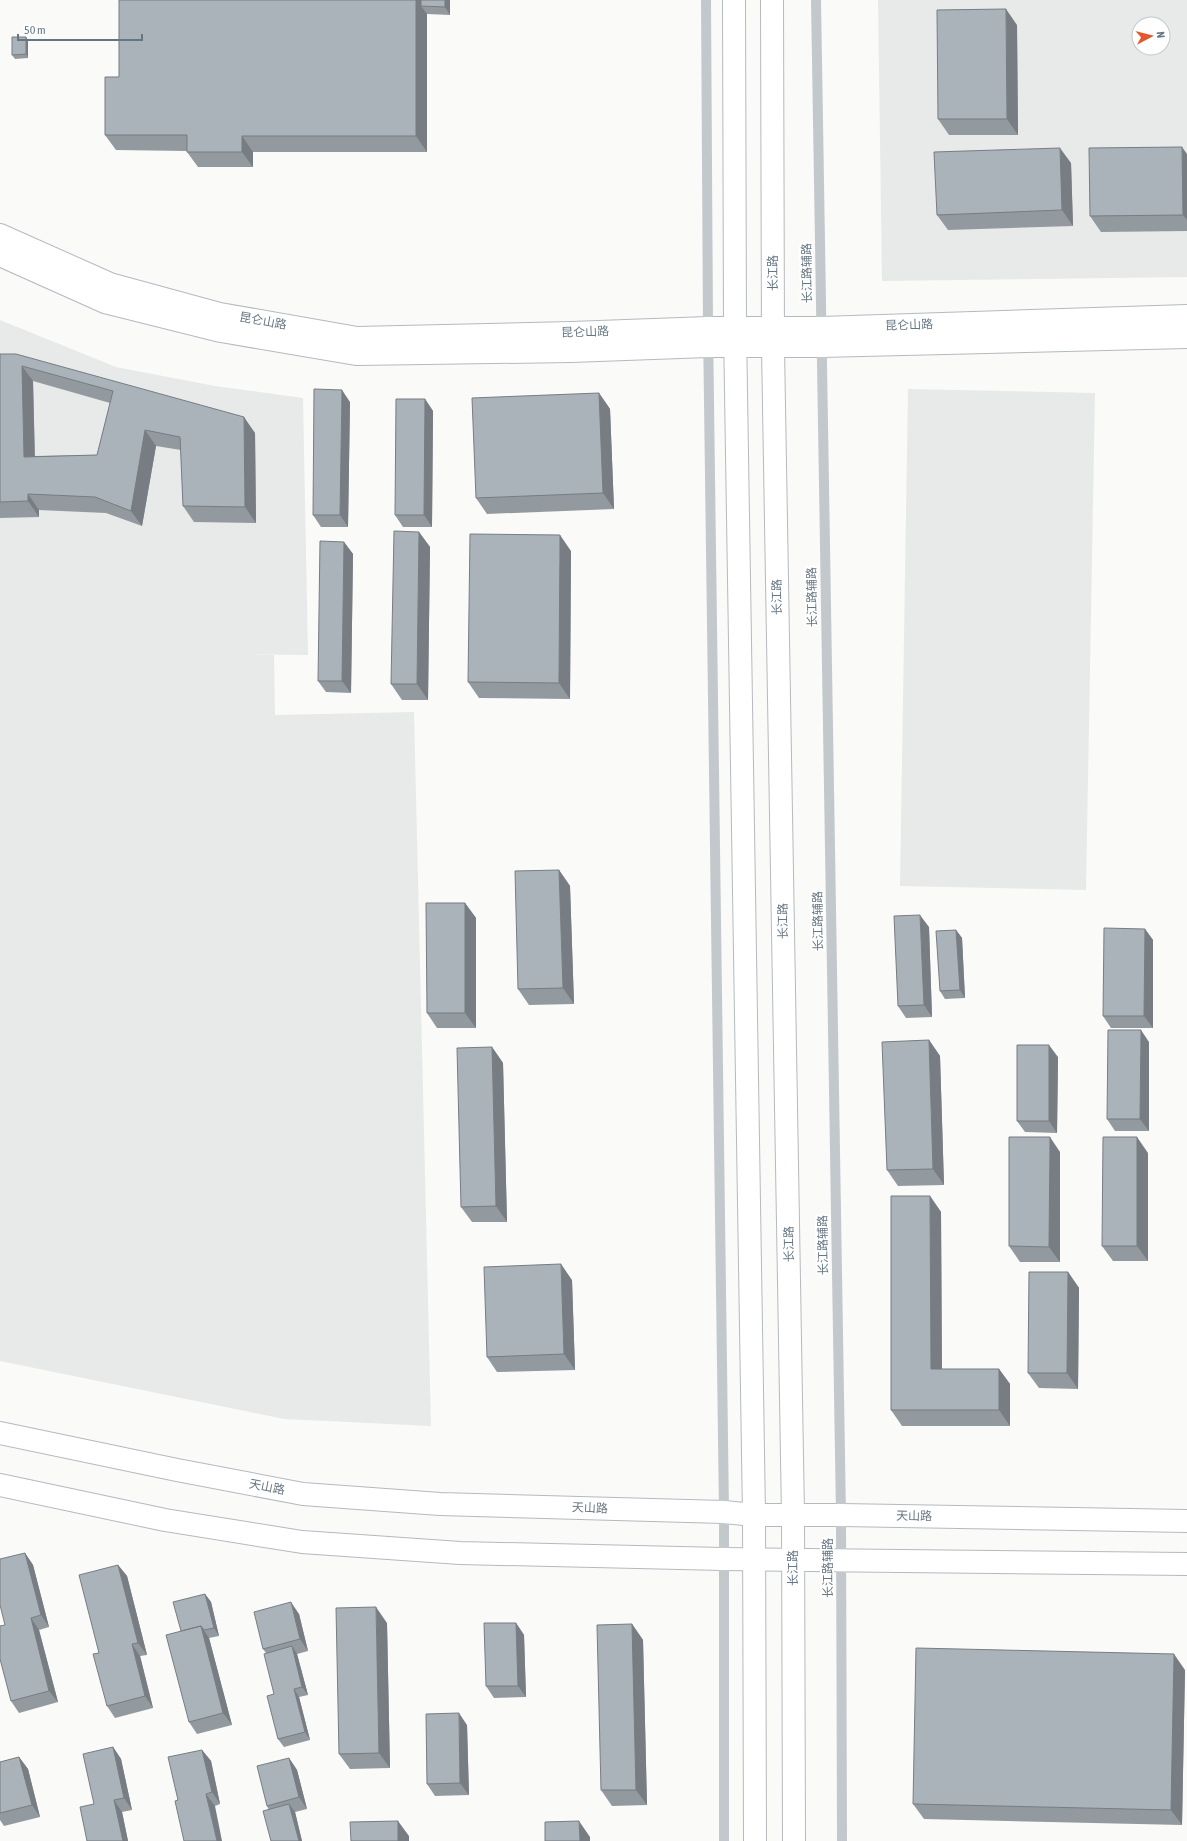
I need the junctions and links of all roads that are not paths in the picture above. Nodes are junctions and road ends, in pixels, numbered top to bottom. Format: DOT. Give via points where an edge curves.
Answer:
graph roads {
  1 [pos="706,0"];
  2 [pos="734,0"];
  3 [pos="772,0"];
  4 [pos="816,0"];
  5 [pos="0,235"];
  6 [pos="0,255"];
  7 [pos="1187,316"];
  8 [pos="708,337"];
  9 [pos="735,337"];
  10 [pos="821,337"];
  11 [pos="1187,337"];
  12 [pos="773,338"];
  13 [pos="0,1433"];
  14 [pos="0,1485"];
  15 [pos="724,1512"];
  16 [pos="754,1515"];
  17 [pos="793,1515"];
  18 [pos="841,1515"];
  19 [pos="1187,1521"];
  20 [pos="753,1559"];
  21 [pos="793,1559"];
  22 [pos="840,1559"];
  23 [pos="723,1560"];
  24 [pos="1187,1564"];
  25 [pos="724,1841"];
  26 [pos="755,1841"];
  27 [pos="794,1841"];
  28 [pos="842,1841"];
  1 -- 8 [label="lane"];
  2 -- 9 [label="street"];
  3 -- 12 [label="street, 长江路"];
  4 -- 10 [label="lane, 长江路辅路"];
  5 -- 8 [label="street, 昆仑山路" via="110,284 220,314 357,338 571,333"];
  6 -- 8 [label="street, 昆仑山路" via="105,302 222,331 356,354 571,351"];
  7 -- 10 [label="street, 昆仑山路"];
  8 -- 9 [label="street, 昆仑山路"];
  8 -- 15 [label="lane"];
  9 -- 12 [label="street, 昆仑山路"];
  9 -- 16 [label="street"];
  10 -- 11 [label="street, 昆仑山路"];
  10 -- 12 [label="street, 昆仑山路"];
  10 -- 18 [label="lane, 长江路辅路"];
  12 -- 17 [label="street, 长江路"];
  13 -- 15 [label="street, 天山路" via="303,1494 440,1504"];
  14 -- 23 [label="street" via="165,1520 302,1542 460,1554"];
  15 -- 16 [label="street, 天山路"];
  15 -- 23 [label="lane"];
  16 -- 17 [label="street, 天山路"];
  16 -- 20 [label="street"];
  17 -- 18 [label="street, 天山路"];
  17 -- 21 [label="street, 长江路"];
  18 -- 19 [label="street, 天山路"];
  18 -- 22 [label="lane, 长江路辅路"];
  20 -- 21 [label="street"];
  20 -- 23 [label="street"];
  20 -- 26 [label="street"];
  21 -- 22 [label="street"];
  21 -- 27 [label="street, 长江路"];
  22 -- 24 [label="street"];
  22 -- 28 [label="lane, 长江路辅路"];
  23 -- 25 [label="lane"];
}
